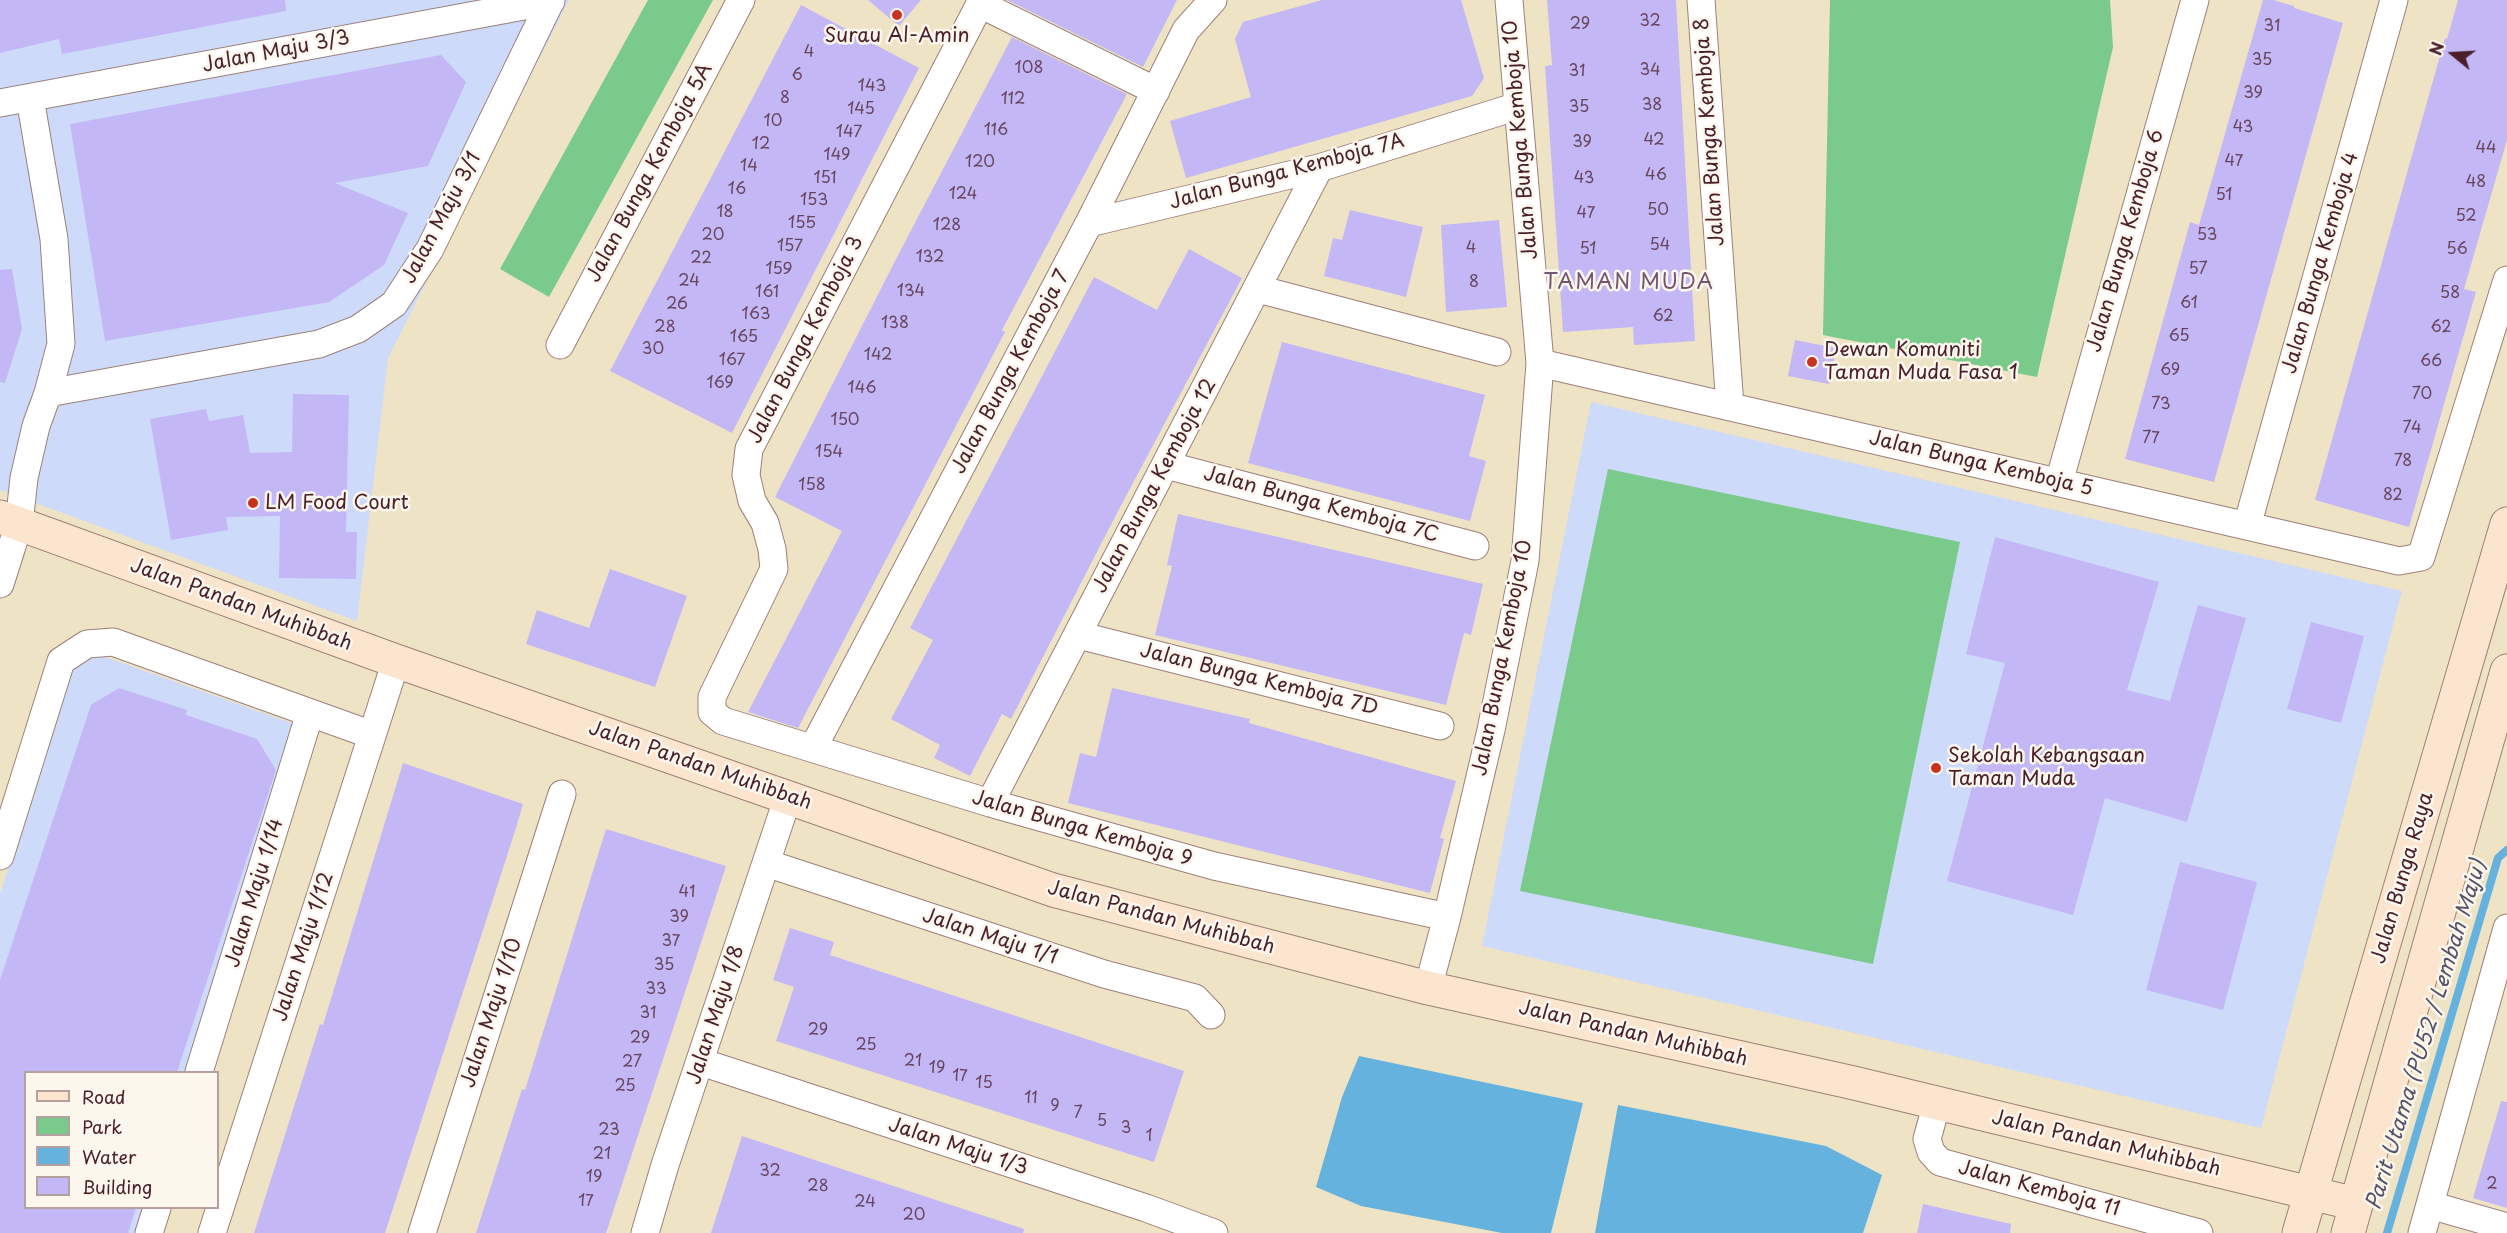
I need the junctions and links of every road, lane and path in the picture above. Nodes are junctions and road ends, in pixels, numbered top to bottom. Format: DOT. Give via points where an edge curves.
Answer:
graph roads {
  1 [pos="551,0"];
  2 [pos="741,0"];
  3 [pos="1213,0"];
  4 [pos="1509,0"];
  5 [pos="1701,0"];
  6 [pos="2195,0"];
  7 [pos="2394,0"];
  8 [pos="981,2"];
  9 [pos="1156,91"];
  10 [pos="30,98"];
  11 [pos="0,103"];
  12 [pos="1518,106"];
  13 [pos="1319,168"];
  14 [pos="1089,223"];
  15 [pos="2507,280"];
  16 [pos="1258,289"];
  17 [pos="560,345"];
  18 [pos="1497,352"];
  19 [pos="1540,363"];
  20 [pos="48,393"];
  21 [pos="1730,407"];
  22 [pos="1166,465"];
  23 [pos="2059,482"];
  24 [pos="10,520"];
  25 [pos="2507,524"];
  26 [pos="2247,526"];
  27 [pos="1475,546"];
  28 [pos="0,584"];
  29 [pos="1078,634"];
  30 [pos="396,661"];
  31 [pos="2507,671"];
  32 [pos="310,713"];
  33 [pos="723,721"];
  34 [pos="1440,726"];
  35 [pos="2447,731"];
  36 [pos="372,735"];
  37 [pos="2497,744"];
  38 [pos="813,748"];
  39 [pos="562,794"];
  40 [pos="788,797"];
  41 [pos="990,803"];
  42 [pos="0,856"];
  43 [pos="766,863"];
  44 [pos="1447,918"];
  45 [pos="2507,928"];
  46 [pos="1428,988"];
  47 [pos="1211,1015"];
  48 [pos="701,1062"];
  49 [pos="200,1071"];
  50 [pos="1938,1103"];
  51 [pos="2311,1192"];
  52 [pos="2430,1205"];
  53 [pos="157,1209"];
  54 [pos="2352,1218"];
  55 [pos="2507,1227"];
  56 [pos="148,1233"];
  57 [pos="212,1233"];
  58 [pos="422,1233"];
  59 [pos="645,1233"];
  60 [pos="1214,1233"];
  61 [pos="2199,1233"];
  62 [pos="2300,1233"];
  63 [pos="2422,1233"];
  1 -- 10 [label="street, Jalan Maju 3/3"];
  1 -- 20 [label="street, Jalan Maju 3/1" via="430,249 394,304 358,329 319,344"];
  2 -- 17 [label="street, Jalan Bunga Kemboja 5A"];
  3 -- 9 [label="street, Jalan Bunga Kemboja 7" via="1186,30"];
  4 -- 12 [label="street, Jalan Bunga Kemboja 10"];
  5 -- 21 [label="street, Jalan Bunga Kemboja 8"];
  6 -- 23 [label="street, Jalan Bunga Kemboja 6"];
  7 -- 26 [label="street, Jalan Bunga Kemboja 4"];
  8 -- 9 [label="street"];
  8 -- 33 [label="street, Jalan Bunga Kemboja 3" via="749,449 746,475 752,501 765,524 774,569 712,697 712,712"];
  9 -- 14 [label="street, Jalan Bunga Kemboja 7"];
  10 -- 11 [label="street, Jalan Maju 3/3"];
  10 -- 20 [label="street" via="54,239 62,344"];
  12 -- 13 [label="street, Jalan Bunga Kemboja 7A"];
  12 -- 19 [label="street, Jalan Bunga Kemboja 10"];
  13 -- 14 [label="street, Jalan Bunga Kemboja 7A"];
  13 -- 16 [label="street, Jalan Bunga Kemboja 12"];
  14 -- 38 [label="street, Jalan Bunga Kemboja 7"];
  15 -- 26 [label="street, Jalan Bunga Kemboja 5" via="2421,557 2399,561"];
  16 -- 18 [label="street"];
  16 -- 22 [label="street, Jalan Bunga Kemboja 12"];
  19 -- 21 [label="street, Jalan Bunga Kemboja 5"];
  19 -- 44 [label="street, Jalan Bunga Kemboja 10" via="1525,561"];
  20 -- 24 [label="street"];
  21 -- 23 [label="street, Jalan Bunga Kemboja 5"];
  22 -- 27 [label="street, Jalan Bunga Kemboja 7C"];
  22 -- 29 [label="street, Jalan Bunga Kemboja 12"];
  23 -- 26 [label="street, Jalan Bunga Kemboja 5"];
  24 -- 28 [label="street"];
  24 -- 30 [label="street, Jalan Pandan Muhibbah"];
  25 -- 35 [label="street, Jalan Bunga Raya"];
  29 -- 34 [label="street, Jalan Bunga Kemboja 7D"];
  29 -- 41 [label="street, Jalan Bunga Kemboja 12"];
  30 -- 36 [label="street, Jalan Maju 1/12"];
  30 -- 40 [label="street, Jalan Pandan Muhibbah"];
  31 -- 37 [label="street"];
  32 -- 36 [label="street"];
  32 -- 42 [label="street" via="113,642 87,644 61,661"];
  32 -- 49 [label="street, Jalan Maju 1/14"];
  33 -- 38 [label="street, Jalan Bunga Kemboja 9"];
  35 -- 37 [label="street"];
  35 -- 51 [label="street, Jalan Bunga Raya"];
  36 -- 57 [label="street, Jalan Maju 1/12"];
  37 -- 54 [label="street"];
  38 -- 41 [label="street, Jalan Bunga Kemboja 9"];
  39 -- 58 [label="street, Jalan Maju 1/10"];
  40 -- 43 [label="street, Jalan Maju 1/8"];
  40 -- 46 [label="street, Jalan Pandan Muhibbah" via="1053,890"];
  41 -- 44 [label="street, Jalan Bunga Kemboja 9" via="1214,866"];
  43 -- 47 [label="street, Jalan Maju 1/1" via="1104,974 1195,998"];
  43 -- 48 [label="street, Jalan Maju 1/8"];
  44 -- 46 [label="street, Jalan Bunga Kemboja 10"];
  45 -- 52 [label="street"];
  46 -- 50 [label="street, Jalan Pandan Muhibbah"];
  48 -- 59 [label="street, Jalan Maju 1/8"];
  48 -- 60 [label="street, Jalan Maju 1/3"];
  50 -- 51 [label="street, Jalan Pandan Muhibbah"];
  50 -- 61 [label="street, Jalan Kemboja 11" via="1927,1139 1940,1162"];
  51 -- 54 [label="street, Jalan Pandan Muhibbah"];
  51 -- 62 [label="street, Jalan Bunga Raya"];
  52 -- 55 [label="street"];
  52 -- 63 [label="street"];
  53 -- 56 [label="street"];
}
